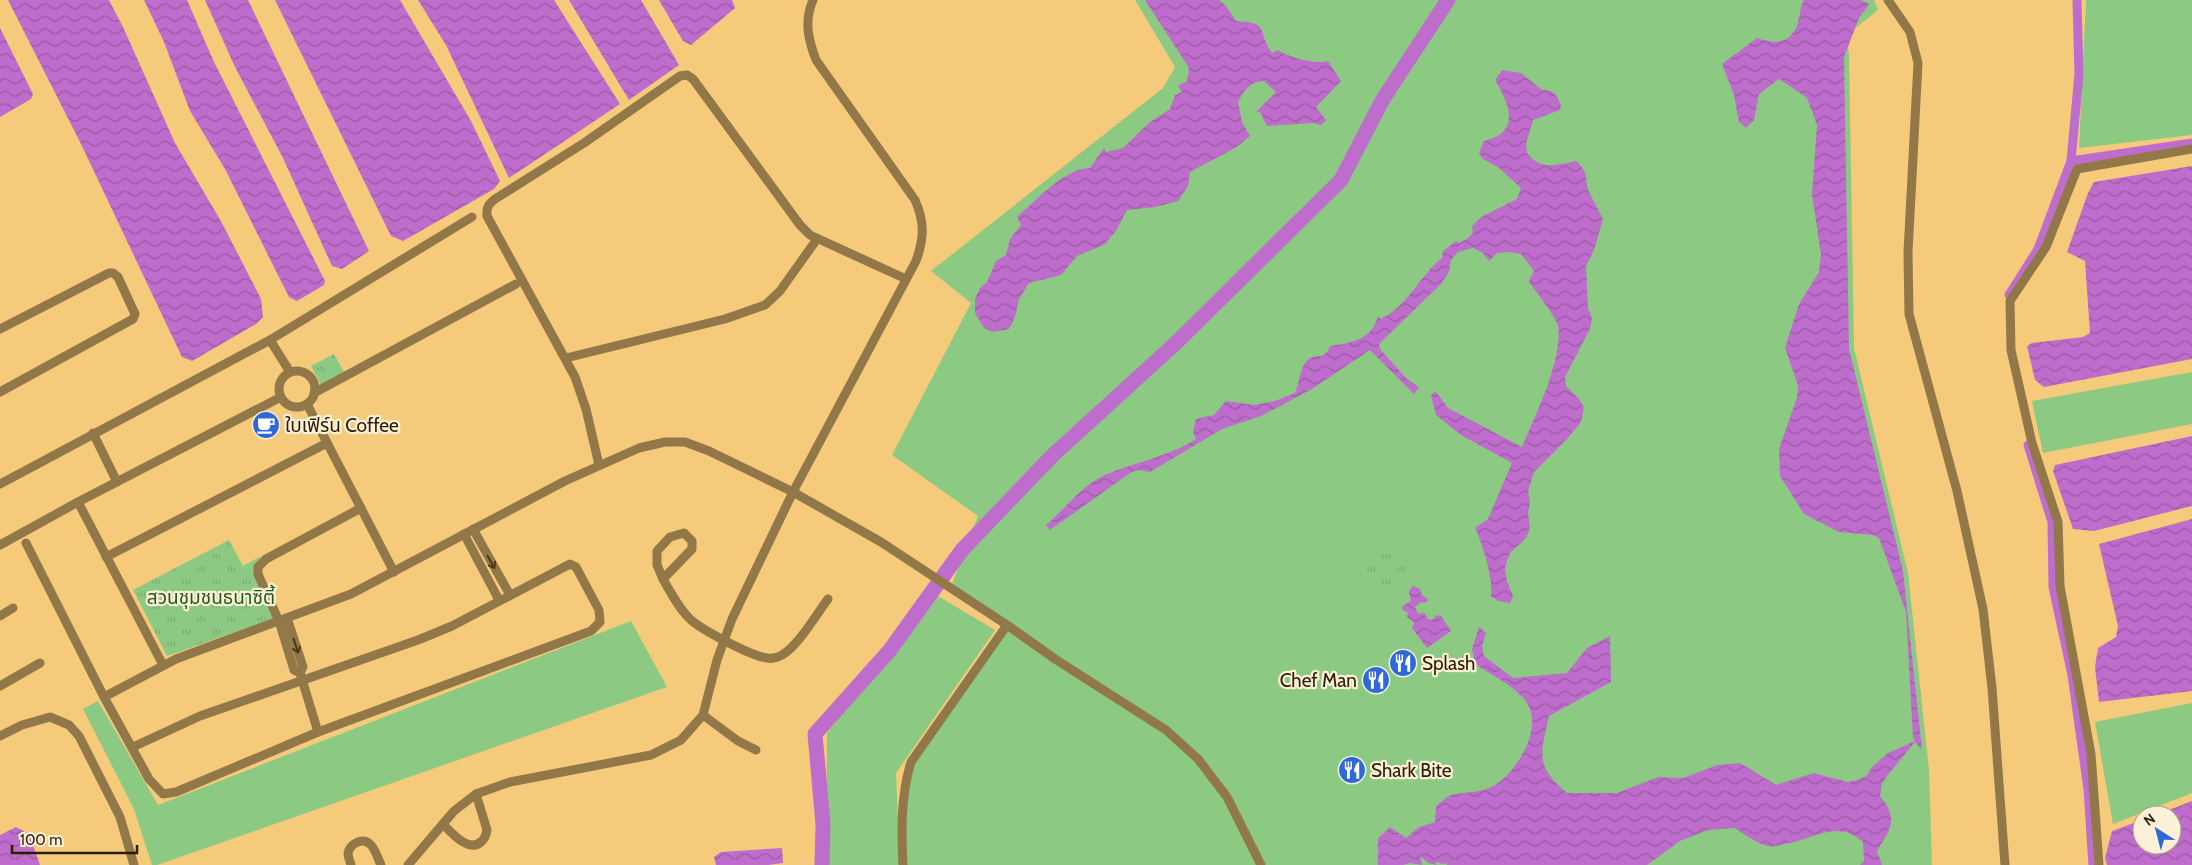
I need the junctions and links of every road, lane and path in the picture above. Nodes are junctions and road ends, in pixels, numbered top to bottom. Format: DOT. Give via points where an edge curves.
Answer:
graph roads {
  1 [pos="813,0"];
  2 [pos="1888,0"];
  3 [pos="2192,150"];
  4 [pos="472,217"];
  5 [pos="817,239"];
  6 [pos="906,279"];
  7 [pos="516,284"];
  8 [pos="0,329"];
  9 [pos="270,340"];
  10 [pos="566,358"];
  11 [pos="290,372"];
  12 [pos="0,392"];
  13 [pos="314,393"];
  14 [pos="281,397"];
  15 [pos="307,404"];
  16 [pos="93,433"];
  17 [pos="327,443"];
  18 [pos="599,465"];
  19 [pos="117,482"];
  20 [pos="0,484"];
  21 [pos="793,492"];
  22 [pos="78,502"];
  23 [pos="361,508"];
  24 [pos="473,529"];
  25 [pos="464,534"];
  26 [pos="26,543"];
  27 [pos="0,545"];
  28 [pos="106,557"];
  29 [pos="394,572"];
  30 [pos="663,579"];
  31 [pos="510,595"];
  32 [pos="828,599"];
  33 [pos="499,600"];
  34 [pos="13,608"];
  35 [pos="0,616"];
  36 [pos="283,620"];
  37 [pos="1007,625"];
  38 [pos="724,640"];
  39 [pos="40,663"];
  40 [pos="163,665"];
  41 [pos="300,677"];
  42 [pos="0,686"];
  43 [pos="104,697"];
  44 [pos="703,714"];
  45 [pos="318,732"];
  46 [pos="0,736"];
  47 [pos="133,748"];
  48 [pos="756,750"];
  49 [pos="476,794"];
  50 [pos="443,824"];
  51 [pos="134,865"];
  52 [pos="351,865"];
  53 [pos="381,865"];
  54 [pos="408,865"];
  55 [pos="903,865"];
  56 [pos="1262,865"];
  57 [pos="2005,865"];
  58 [pos="2099,865"];
  1 -- 6 [label="street" via="807,23 809,42 816,60 921,212 922,244"];
  2 -- 57 [label="street" via="1910,32 1918,63 1908,252 1909,314 1957,491 1984,609"];
  3 -- 58 [label="street" via="2077,168 2046,247 2010,302 2012,350 2032,443 2058,522 2060,586 2091,754"];
  4 -- 9 [label="street"];
  5 -- 6 [label="street"];
  5 -- 10 [label="street" via="780,291 764,305 725,320"];
  5 -- 10 [label="street" via="800,225 694,79 687,74 680,76 488,204 487,216"];
  6 -- 21 [label="street"];
  7 -- 13 [label="street"];
  8 -- 12 [label="street" via="110,273 118,277 135,314 133,320"];
  9 -- 11 [label="street"];
  9 -- 16 [label="street"];
  10 -- 18 [label="street" via="580,391"];
  11 -- 13 [label="street" via="309,375 313,380"];
  11 -- 14 [label="street" via="280,386"];
  13 -- 15 [label="street"];
  14 -- 15 [label="street" via="290,405"];
  14 -- 19 [label="street"];
  15 -- 17 [label="street"];
  16 -- 19 [label="street"];
  16 -- 20 [label="street"];
  17 -- 23 [label="street"];
  17 -- 28 [label="street"];
  18 -- 21 [label="street" via="654,444 685,442"];
  18 -- 24 [label="street"];
  19 -- 22 [label="street"];
  21 -- 37 [label="street" via="860,529"];
  21 -- 38 [label="street"];
  22 -- 27 [label="street"];
  22 -- 28 [label="street"];
  23 -- 29 [label="street"];
  23 -- 36 [label="street" via="261,562 258,574"];
  24 -- 25 [label="street"];
  24 -- 31 [label="street, one-way"];
  25 -- 29 [label="street"];
  25 -- 33 [label="street"];
  26 -- 43 [label="street"];
  28 -- 40 [label="street"];
  29 -- 36 [label="street" via="351,594"];
  30 -- 30 [label="street" via="657,565 657,551 670,537 684,533 692,541 692,549"];
  30 -- 38 [label="street" via="690,619"];
  31 -- 33 [label="street"];
  31 -- 45 [label="street" via="566,565 573,565 599,610 600,622 591,631"];
  32 -- 38 [label="street" via="796,642 778,657 765,658"];
  33 -- 41 [label="street" via="452,626 418,640"];
  34 -- 35 [label="street"];
  36 -- 40 [label="street"];
  36 -- 41 [label="street" via="294,670"];
  37 -- 55 [label="street" via="911,762 904,799"];
  37 -- 56 [label="street" via="1166,730 1187,748 1219,784"];
  38 -- 44 [label="street"];
  39 -- 42 [label="street"];
  40 -- 43 [label="street"];
  41 -- 45 [label="street"];
  41 -- 47 [label="street" via="200,716"];
  43 -- 47 [label="street"];
  44 -- 48 [label="street"];
  44 -- 49 [label="street" via="681,740 651,755 510,782"];
  45 -- 47 [label="street" via="169,794 163,794 156,788"];
  46 -- 51 [label="street" via="50,717 69,725 79,736 109,794"];
  49 -- 50 [label="street"];
  49 -- 50 [label="street" via="487,830 478,844 464,842"];
  50 -- 54 [label="street"];
  52 -- 53 [label="street" via="348,855 351,847 360,841 372,846"];
}
